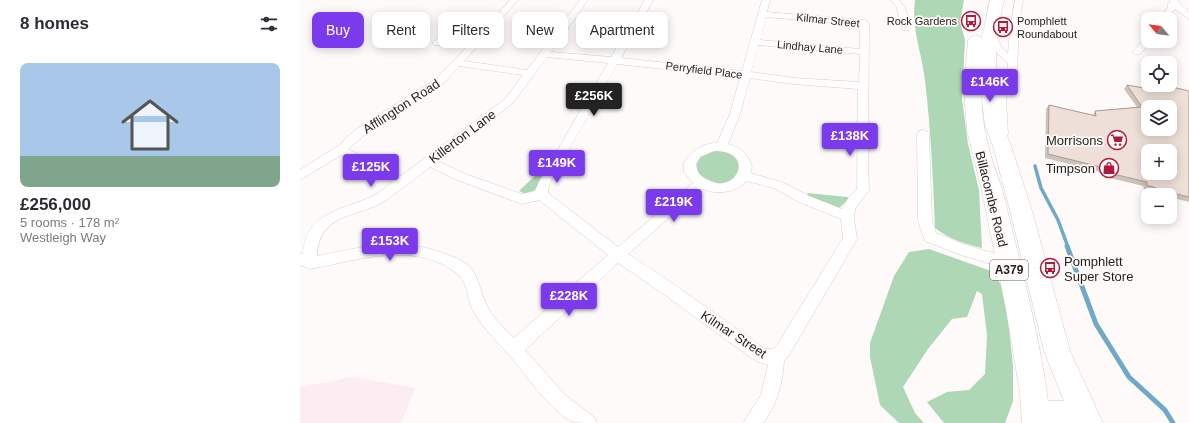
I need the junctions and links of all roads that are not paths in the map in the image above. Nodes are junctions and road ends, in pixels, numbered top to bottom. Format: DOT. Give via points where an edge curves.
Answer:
graph roads {
  1 [pos="514,0"];
  2 [pos="584,0"];
  3 [pos="649,0"];
  4 [pos="766,0"];
  5 [pos="895,0"];
  6 [pos="984,0"];
  7 [pos="997,0"];
  8 [pos="1019,0"];
  9 [pos="1175,2"];
  10 [pos="503,12"];
  11 [pos="1169,12"];
  12 [pos="762,14"];
  13 [pos="1189,16"];
  14 [pos="888,21"];
  15 [pos="990,32"];
  16 [pos="755,42"];
  17 [pos="472,48"];
  18 [pos="1141,48"];
  19 [pos="865,52"];
  20 [pos="1137,52"];
  21 [pos="545,54"];
  22 [pos="613,60"];
  23 [pos="1012,62"];
  24 [pos="458,63"];
  25 [pos="530,72"];
  26 [pos="746,75"];
  27 [pos="864,86"];
  28 [pos="923,134"];
  29 [pos="1002,146"];
  30 [pos="721,147"];
  31 [pos="342,149"];
  32 [pos="428,161"];
  33 [pos="744,175"];
  34 [pos="300,176"];
  35 [pos="403,182"];
  36 [pos="700,184"];
  37 [pos="541,195"];
  38 [pos="847,216"];
  39 [pos="618,255"];
  40 [pos="305,261"];
  41 [pos="1008,263"];
  42 [pos="514,349"];
  43 [pos="776,357"];
  44 [pos="1037,422"];
  45 [pos="588,423"];
  46 [pos="752,423"];
  47 [pos="1089,423"];
  1 -- 10 [label="street, Afflington Road"];
  2 -- 21 [label="street, Killerton Lane"];
  3 -- 22 [label="street"];
  4 -- 12 [label="street"];
  5 -- 14 [label="street" via="901,8 905,25"];
  6 -- 41 [label="main road, Billacombe Road / A379" via="974,54 974,118"];
  7 -- 15 [label="main road, Billacombe Road / A379"];
  8 -- 23 [label="street, Billacombe Road"];
  9 -- 11 [label="street" via="1171,4"];
  9 -- 13 [label="street"];
  12 -- 16 [label="street"];
  12 -- 19 [label="street, Kilmar Street" via="865,23"];
  15 -- 23 [label="street" via="998,49"];
  15 -- 29 [label="main road, Billacombe Road / A379" via="989,90 994,125"];
  16 -- 19 [label="street, Lindhay Lane"];
  16 -- 26 [label="street"];
  17 -- 24 [label="street, Afflington Road"];
  18 -- 20 [label="street"];
  19 -- 27 [label="street, Kilmar Street"];
  21 -- 22 [label="street, Perryfield Place"];
  21 -- 25 [label="street, Killerton Lane"];
  22 -- 26 [label="street, Perryfield Place"];
  22 -- 37 [label="street" via="543,185"];
  23 -- 29 [label="street, Billacombe Road" via="1012,72 1001,99"];
  24 -- 25 [label="street"];
  24 -- 31 [label="street, Afflington Road" via="441,80 360,133"];
  25 -- 32 [label="street, Killerton Lane" via="509,101"];
  26 -- 27 [label="street, Perryfield Place"];
  26 -- 30 [label="street" via="734,119"];
  27 -- 38 [label="street, Kilmar Street" via="863,190 851,203"];
  28 -- 41 [label="street" via="925,221 930,237"];
  29 -- 47 [label="main road, Billacombe Road / A379" via="1057,351"];
  30 -- 33 [label="street" via="729,148 741,155 746,166"];
  30 -- 36 [label="street" via="704,150 692,159 690,172"];
  31 -- 34 [label="street, Afflington Road"];
  31 -- 35 [label="street"];
  32 -- 35 [label="street, Killerton Lane"];
  32 -- 37 [label="street" via="461,177 522,199"];
  33 -- 36 [label="street" via="737,182 723,187 715,188"];
  33 -- 38 [label="street" via="778,185 802,198"];
  35 -- 40 [label="street, Killerton Lane" via="380,198 330,218 322,224 311,242"];
  36 -- 39 [label="street"];
  37 -- 39 [label="street, Kilmar Street"];
  38 -- 43 [label="street, Kilmar Street" via="850,240 782,352"];
  39 -- 42 [label="street"];
  39 -- 43 [label="street, Kilmar Street" via="660,282 762,356"];
  40 -- 42 [label="street, Killerton Lane" via="385,249 409,250 448,261 466,272 474,287 480,309 496,331"];
  41 -- 44 [label="main road, Billacombe Road / A379" via="1028,360"];
  42 -- 45 [label="street, Killerton Lane" via="559,401"];
  43 -- 46 [label="street" via="776,373 768,399"];
  44 -- 47 [label="main road, A379" via="1052,414 1070,415"];
}
